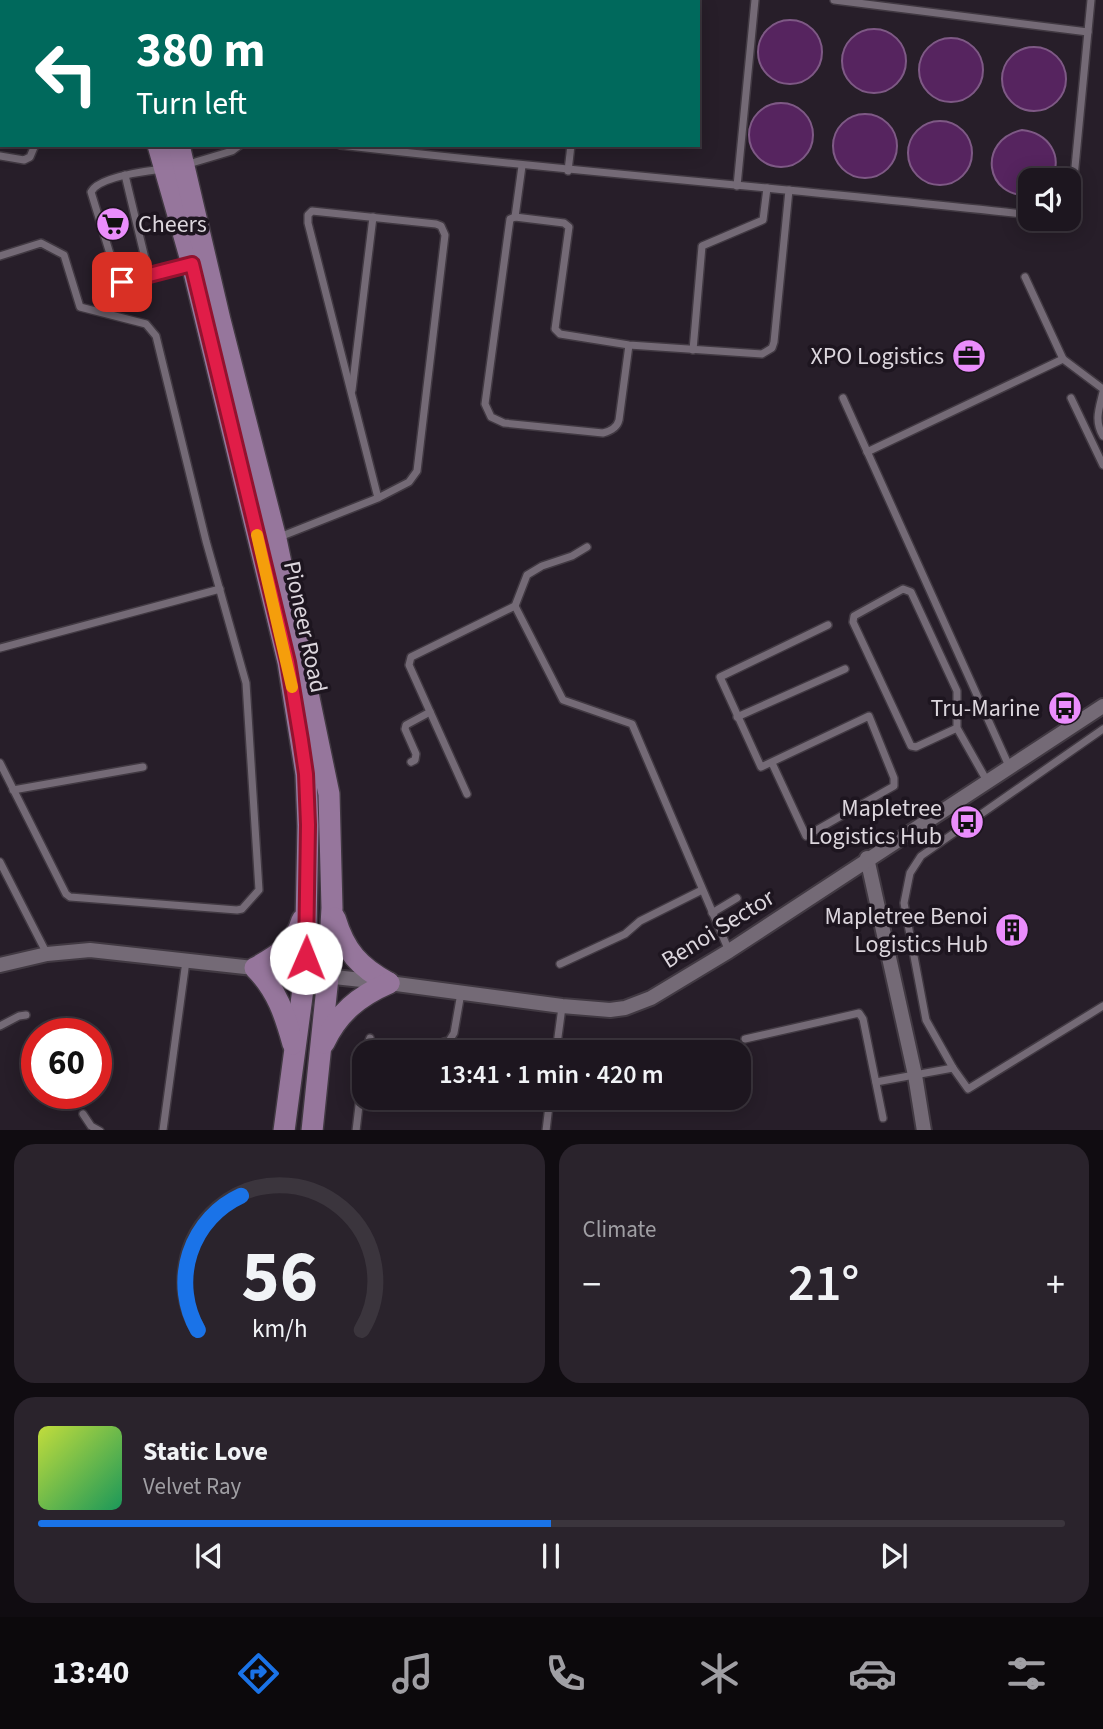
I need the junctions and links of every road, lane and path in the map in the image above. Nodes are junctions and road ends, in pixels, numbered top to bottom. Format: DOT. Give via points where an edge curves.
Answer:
graph roads {
  1 [pos="755,0"];
  2 [pos="834,0"];
  3 [pos="1091,0"];
  4 [pos="1088,32"];
  5 [pos="34,147"];
  6 [pos="161,147"];
  7 [pos="237,147"];
  8 [pos="366,147"];
  9 [pos="438,147"];
  10 [pos="571,147"];
  11 [pos="0,156"];
  12 [pos="437,157"];
  13 [pos="176,160"];
  14 [pos="522,166"];
  15 [pos="1075,168"];
  16 [pos="568,171"];
  17 [pos="125,175"];
  18 [pos="737,186"];
  19 [pos="767,188"];
  20 [pos="789,190"];
  21 [pos="1018,214"];
  22 [pos="373,217"];
  23 [pos="515,217"];
  24 [pos="0,256"];
  25 [pos="199,262"];
  26 [pos="149,275"];
  27 [pos="1025,277"];
  28 [pos="629,345"];
  29 [pos="693,350"];
  30 [pos="1063,359"];
  31 [pos="1103,391"];
  32 [pos="352,395"];
  33 [pos="843,398"];
  34 [pos="1071,398"];
  35 [pos="1103,436"];
  36 [pos="867,452"];
  37 [pos="1103,466"];
  38 [pos="377,498"];
  39 [pos="268,545"];
  40 [pos="587,547"];
  41 [pos="219,589"];
  42 [pos="515,606"];
  43 [pos="828,625"];
  44 [pos="0,648"];
  45 [pos="845,669"];
  46 [pos="1103,706"];
  47 [pos="430,712"];
  48 [pos="737,718"];
  49 [pos="957,727"];
  50 [pos="1103,729"];
  51 [pos="411,762"];
  52 [pos="0,763"];
  53 [pos="772,763"];
  54 [pos="1009,766"];
  55 [pos="143,767"];
  56 [pos="987,780"];
  57 [pos="13,790"];
  58 [pos="467,794"];
  59 [pos="867,858"];
  60 [pos="0,862"];
  61 [pos="702,890"];
  62 [pos="307,893"];
  63 [pos="737,898"];
  64 [pos="332,908"];
  65 [pos="712,913"];
  66 [pos="729,951"];
  67 [pos="47,954"];
  68 [pos="186,960"];
  69 [pos="560,964"];
  70 [pos="0,965"];
  71 [pos="255,968"];
  72 [pos="305,974"];
  73 [pos="328,976"];
  74 [pos="389,983"];
  75 [pos="461,993"];
  76 [pos="562,1006"];
  77 [pos="1103,1006"];
  78 [pos="26,1015"];
  79 [pos="0,1026"];
  80 [pos="745,1039"];
  81 [pos="450,1040"];
  82 [pos="558,1040"];
  83 [pos="295,1049"];
  84 [pos="320,1051"];
  85 [pos="953,1068"];
  86 [pos="915,1075"];
  87 [pos="876,1082"];
  88 [pos="358,1110"];
  89 [pos="548,1110"];
  90 [pos="83,1114"];
  91 [pos="883,1118"];
  92 [pos="100,1130"];
  93 [pos="154,1130"];
  94 [pos="164,1130"];
  95 [pos="284,1130"];
  96 [pos="312,1130"];
  97 [pos="356,1130"];
  98 [pos="546,1130"];
  99 [pos="924,1130"];
  1 -- 18 [label="lane"];
  2 -- 4 [label="lane"];
  3 -- 4 [label="lane"];
  4 -- 15 [label="lane"];
  5 -- 11 [label="lane" via="23,160"];
  6 -- 13 [label="main road, Pioneer Road"];
  7 -- 13 [label="lane"];
  8 -- 12 [label="lane"];
  9 -- 12 [label="lane"];
  10 -- 16 [label="lane"];
  12 -- 14 [label="lane"];
  13 -- 17 [label="lane"];
  13 -- 25 [label="main road, Pioneer Road"];
  14 -- 16 [label="lane"];
  14 -- 23 [label="lane"];
  16 -- 18 [label="lane"];
  17 -- 26 [label="lane"];
  17 -- 26 [label="lane" via="97,185 91,192 118,280"];
  18 -- 19 [label="lane"];
  19 -- 20 [label="lane"];
  19 -- 29 [label="lane" via="763,220 702,246"];
  20 -- 21 [label="lane"];
  20 -- 29 [label="lane" via="772,348 756,355"];
  22 -- 32 [label="lane"];
  22 -- 32 [label="lane" via="318,210 308,215 307,223"];
  22 -- 38 [label="lane" via="436,224 445,234 417,471 409,482"];
  23 -- 28 [label="lane" via="564,223 569,228 557,332"];
  23 -- 28 [label="lane" via="508,223 485,404 491,417 504,424 609,432 619,420"];
  24 -- 41 [label="lane" via="45,244 64,255 80,307 152,328"];
  25 -- 26 [label="lane"];
  25 -- 39 [label="main road, Pioneer Road"];
  27 -- 30 [label="lane"];
  28 -- 29 [label="lane"];
  30 -- 31 [label="lane"];
  30 -- 36 [label="lane"];
  31 -- 35 [label="lane" via="1097,415"];
  32 -- 38 [label="lane"];
  33 -- 36 [label="lane"];
  34 -- 37 [label="lane"];
  36 -- 54 [label="lane"];
  38 -- 39 [label="lane"];
  39 -- 62 [label="main road, Pioneer Road" via="306,774"];
  39 -- 64 [label="main road, Pioneer Road" via="329,794"];
  40 -- 42 [label="lane" via="527,575"];
  41 -- 44 [label="lane"];
  41 -- 57 [label="lane" via="246,683 261,886 242,909 70,897"];
  42 -- 47 [label="lane" via="411,657 409,665"];
  42 -- 61 [label="lane" via="563,700 632,724"];
  43 -- 48 [label="lane" via="720,677"];
  45 -- 48 [label="lane"];
  46 -- 54 [label="street, Benoi Sector"];
  47 -- 51 [label="lane" via="405,725 416,754"];
  47 -- 58 [label="lane"];
  48 -- 53 [label="lane" via="758,765 762,768"];
  49 -- 49 [label="lane" via="957,691 911,592 903,589 854,616 912,746"];
  49 -- 56 [label="lane"];
  50 -- 85 [label="lane" via="921,856 910,873 904,903 926,1020"];
  52 -- 57 [label="lane"];
  53 -- 53 [label="lane" via="869,716 895,782 806,836"];
  54 -- 56 [label="street, Benoi Sector"];
  55 -- 57 [label="lane"];
  56 -- 59 [label="street, Benoi Sector"];
  59 -- 66 [label="street, Benoi Sector"];
  59 -- 86 [label="street"];
  60 -- 67 [label="lane"];
  61 -- 65 [label="lane"];
  61 -- 69 [label="lane"];
  62 -- 71 [label="main road" via="298,932 290,945"];
  62 -- 72 [label="main road, Pioneer Road"];
  63 -- 65 [label="lane"];
  64 -- 73 [label="main road, Pioneer Road"];
  64 -- 74 [label="main road" via="348,950 366,970"];
  65 -- 66 [label="lane"];
  66 -- 76 [label="street, Benoi Sector" via="637,1005 610,1010"];
  67 -- 68 [label="street, Benoi Sector" via="90,950"];
  67 -- 70 [label="street, Benoi Sector"];
  68 -- 71 [label="street, Benoi Sector"];
  68 -- 94 [label="lane"];
  71 -- 72 [label="street, Benoi Sector"];
  71 -- 83 [label="main road" via="280,1001"];
  72 -- 73 [label="street, Benoi Sector"];
  72 -- 83 [label="main road, Pioneer Road"];
  73 -- 74 [label="street, Benoi Sector"];
  73 -- 84 [label="main road, Pioneer Road"];
  74 -- 75 [label="street, Benoi Sector"];
  74 -- 84 [label="main road" via="356,1000 331,1028"];
  75 -- 76 [label="street, Benoi Sector"];
  75 -- 81 [label="lane"];
  76 -- 82 [label="lane"];
  77 -- 85 [label="lane" via="971,1088 965,1087"];
  78 -- 79 [label="lane"];
  80 -- 87 [label="lane" via="859,1013"];
  83 -- 95 [label="main road, Pioneer Road"];
  84 -- 96 [label="main road, Pioneer Road"];
  85 -- 86 [label="lane"];
  86 -- 87 [label="lane"];
  86 -- 99 [label="street"];
  87 -- 91 [label="lane"];
  88 -- 97 [label="lane"];
  89 -- 98 [label="lane"];
  90 -- 92 [label="lane"];
  93 -- 94 [label="lane"];
}
